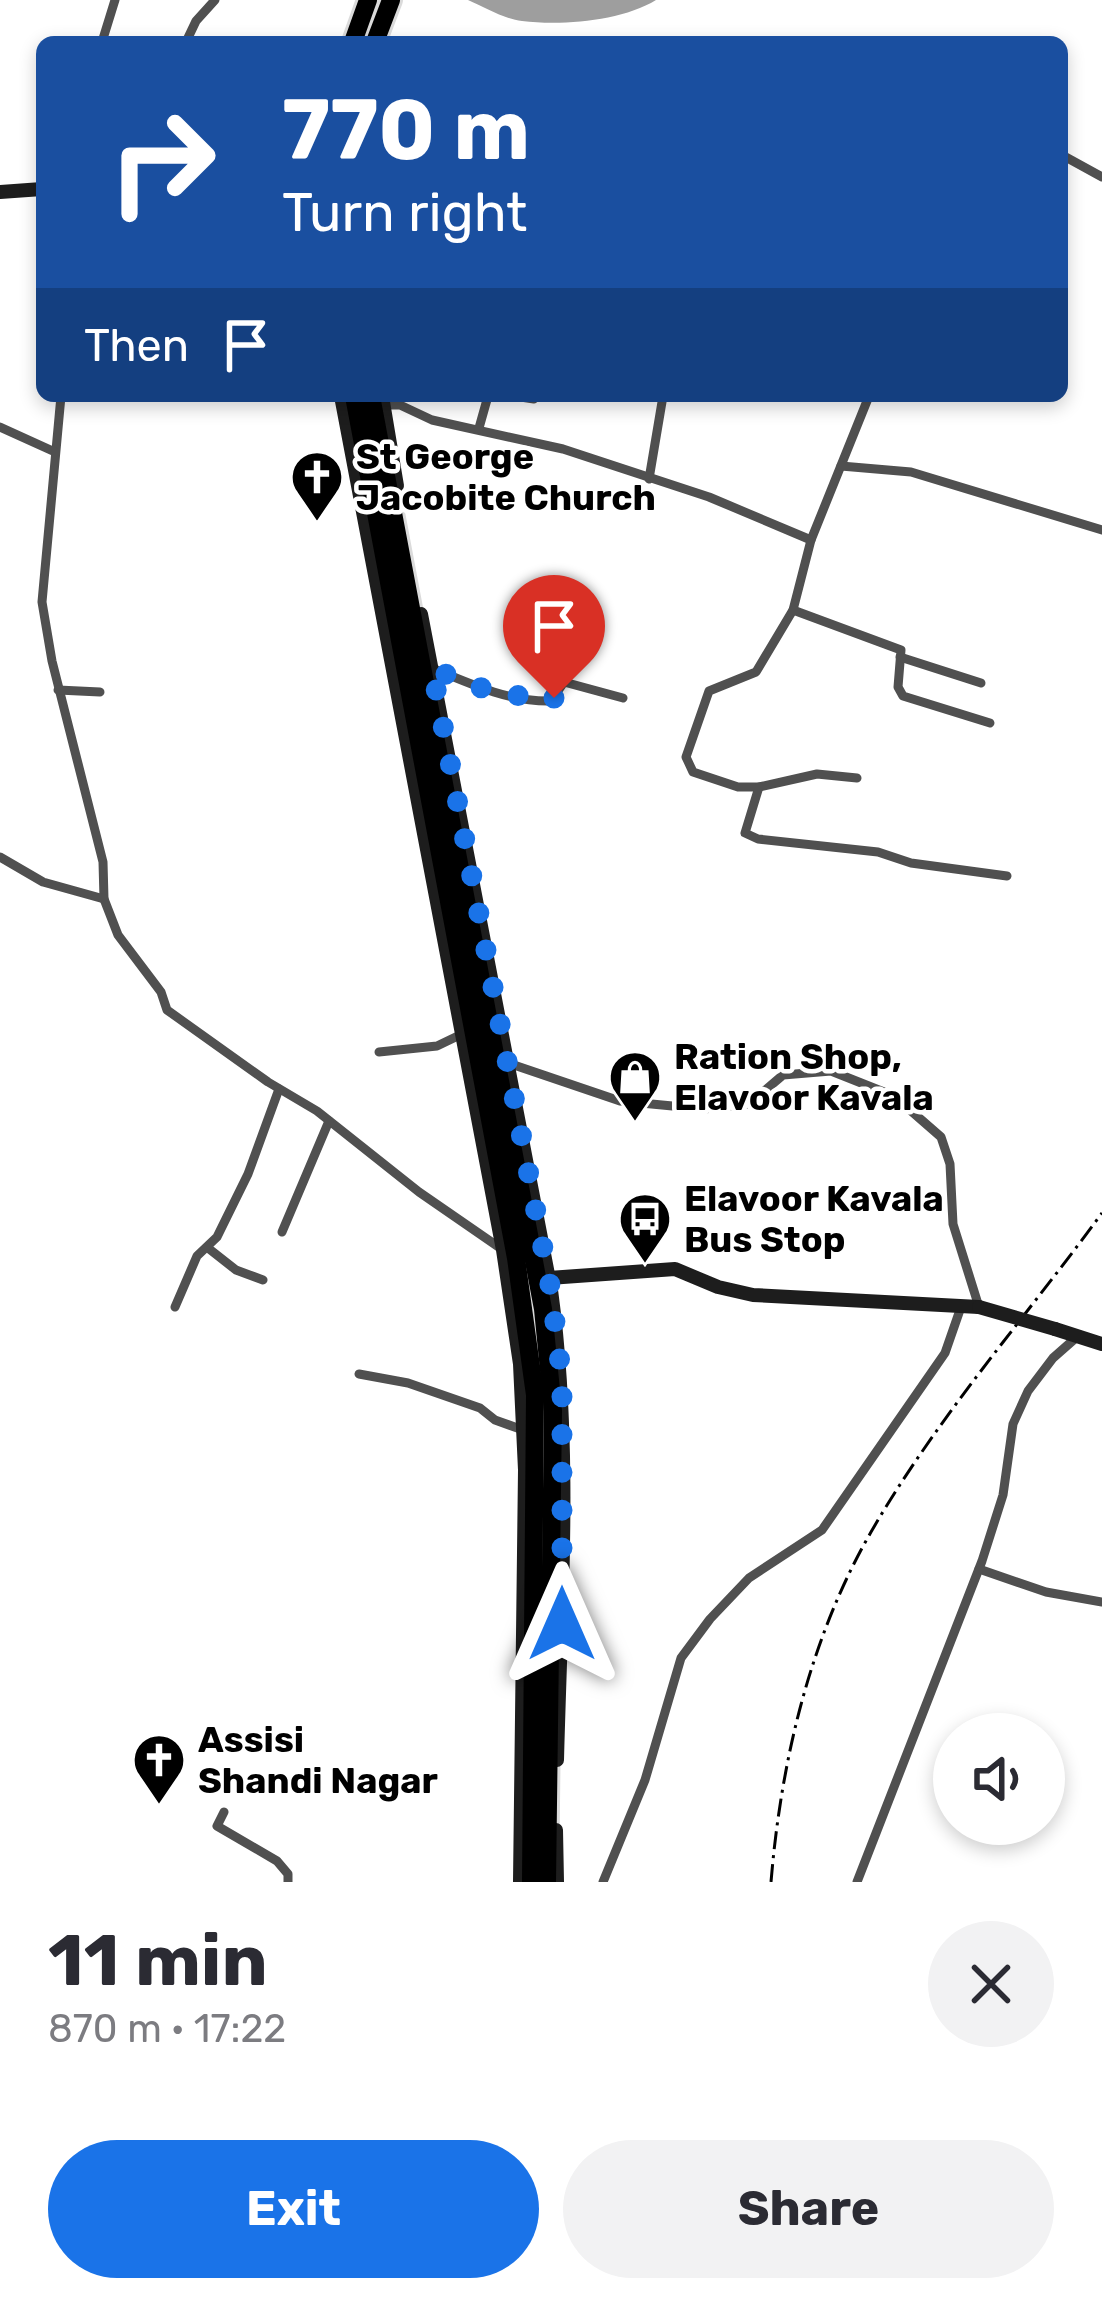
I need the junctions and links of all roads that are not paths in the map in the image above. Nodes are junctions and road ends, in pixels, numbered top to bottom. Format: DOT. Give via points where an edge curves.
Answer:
graph roads {
  1 [pos="115,0"];
  2 [pos="215,0"];
  3 [pos="368,0"];
  4 [pos="391,0"];
  5 [pos="105,36"];
  6 [pos="189,36"];
  7 [pos="355,36"];
  8 [pos="377,36"];
  9 [pos="1068,158"];
  10 [pos="1102,177"];
  11 [pos="36,189"];
  12 [pos="0,192"];
  13 [pos="60,402"];
  14 [pos="342,402"];
  15 [pos="355,402"];
  16 [pos="388,402"];
  17 [pos="388,402"];
  18 [pos="392,402"];
  19 [pos="486,402"];
  20 [pos="662,402"];
  21 [pos="867,402"];
  22 [pos="0,427"];
  23 [pos="478,428"];
  24 [pos="55,452"];
  25 [pos="841,466"];
  26 [pos="649,479"];
  27 [pos="1102,530"];
  28 [pos="811,540"];
  29 [pos="793,610"];
  30 [pos="901,657"];
  31 [pos="432,668"];
  32 [pos="981,683"];
  33 [pos="58,690"];
  34 [pos="100,692"];
  35 [pos="622,698"];
  36 [pos="990,723"];
  37 [pos="856,778"];
  38 [pos="759,787"];
  39 [pos="0,857"];
  40 [pos="1007,876"];
  41 [pos="104,899"];
  42 [pos="462,1034"];
  43 [pos="379,1052"];
  44 [pos="508,1063"];
  45 [pos="279,1089"];
  46 [pos="328,1120"];
  47 [pos="282,1232"];
  48 [pos="208,1248"];
  49 [pos="510,1254"];
  50 [pos="543,1277"];
  51 [pos="263,1280"];
  52 [pos="961,1306"];
  53 [pos="175,1307"];
  54 [pos="979,1307"];
  55 [pos="1078,1336"];
  56 [pos="1102,1344"];
  57 [pos="359,1374"];
  58 [pos="524,1430"];
  59 [pos="979,1569"];
  60 [pos="1102,1602"];
  61 [pos="224,1812"];
  62 [pos="287,1882"];
  63 [pos="520,1882"];
  64 [pos="532,1882"];
  65 [pos="552,1882"];
  66 [pos="603,1882"];
  67 [pos="857,1882"];
  1 -- 5 [label="street"];
  2 -- 6 [label="street"];
  3 -- 7 [label="highway"];
  4 -- 8 [label="highway"];
  9 -- 10 [label="street"];
  11 -- 12 [label="street"];
  13 -- 24 [label="street"];
  14 -- 42 [label="street"];
  15 -- 49 [label="highway"];
  16 -- 31 [label="street"];
  17 -- 50 [label="highway"];
  18 -- 23 [label="street"];
  19 -- 23 [label="street"];
  20 -- 26 [label="street"];
  21 -- 25 [label="street"];
  22 -- 24 [label="street"];
  23 -- 26 [label="street"];
  24 -- 33 [label="street" via="42,602"];
  25 -- 27 [label="street" via="911,472"];
  25 -- 28 [label="street"];
  26 -- 28 [label="street"];
  28 -- 29 [label="street"];
  29 -- 30 [label="street" via="877,639"];
  29 -- 38 [label="street" via="756,672 709,691 686,757 693,772"];
  30 -- 32 [label="street"];
  30 -- 36 [label="street" via="903,696"];
  31 -- 35 [label="street" via="529,700 551,701 564,682"];
  31 -- 44 [label="street"];
  33 -- 34 [label="street"];
  33 -- 41 [label="street" via="103,862"];
  37 -- 38 [label="street" via="817,774"];
  38 -- 40 [label="street" via="745,833 758,839"];
  39 -- 41 [label="street" via="43,882"];
  41 -- 45 [label="street" via="167,1010"];
  42 -- 43 [label="street" via="437,1046"];
  42 -- 49 [label="street"];
  44 -- 50 [label="street"];
  44 -- 54 [label="street" via="620,1101 704,1109 749,1104 783,1076 832,1071 894,1096 941,1137 953,1225"];
  45 -- 46 [label="street"];
  45 -- 48 [label="street" via="248,1174"];
  46 -- 47 [label="street"];
  46 -- 49 [label="street"];
  48 -- 51 [label="street"];
  48 -- 53 [label="street"];
  49 -- 58 [label="street"];
  49 -- 64 [label="highway" via="535,1395"];
  50 -- 52 [label="street" via="675,1269 753,1295"];
  50 -- 65 [label="highway" via="553,1411"];
  52 -- 54 [label="street"];
  52 -- 66 [label="street" via="945,1353 822,1530 749,1578 681,1658 645,1780"];
  54 -- 55 [label="street, bridge"];
  55 -- 56 [label="street"];
  55 -- 59 [label="street" via="1040,1374 1013,1424 1003,1495"];
  57 -- 58 [label="street" via="408,1383"];
  58 -- 63 [label="street"];
  59 -- 60 [label="street"];
  59 -- 67 [label="street"];
  61 -- 62 [label="street" via="218,1826 277,1861"];
}
